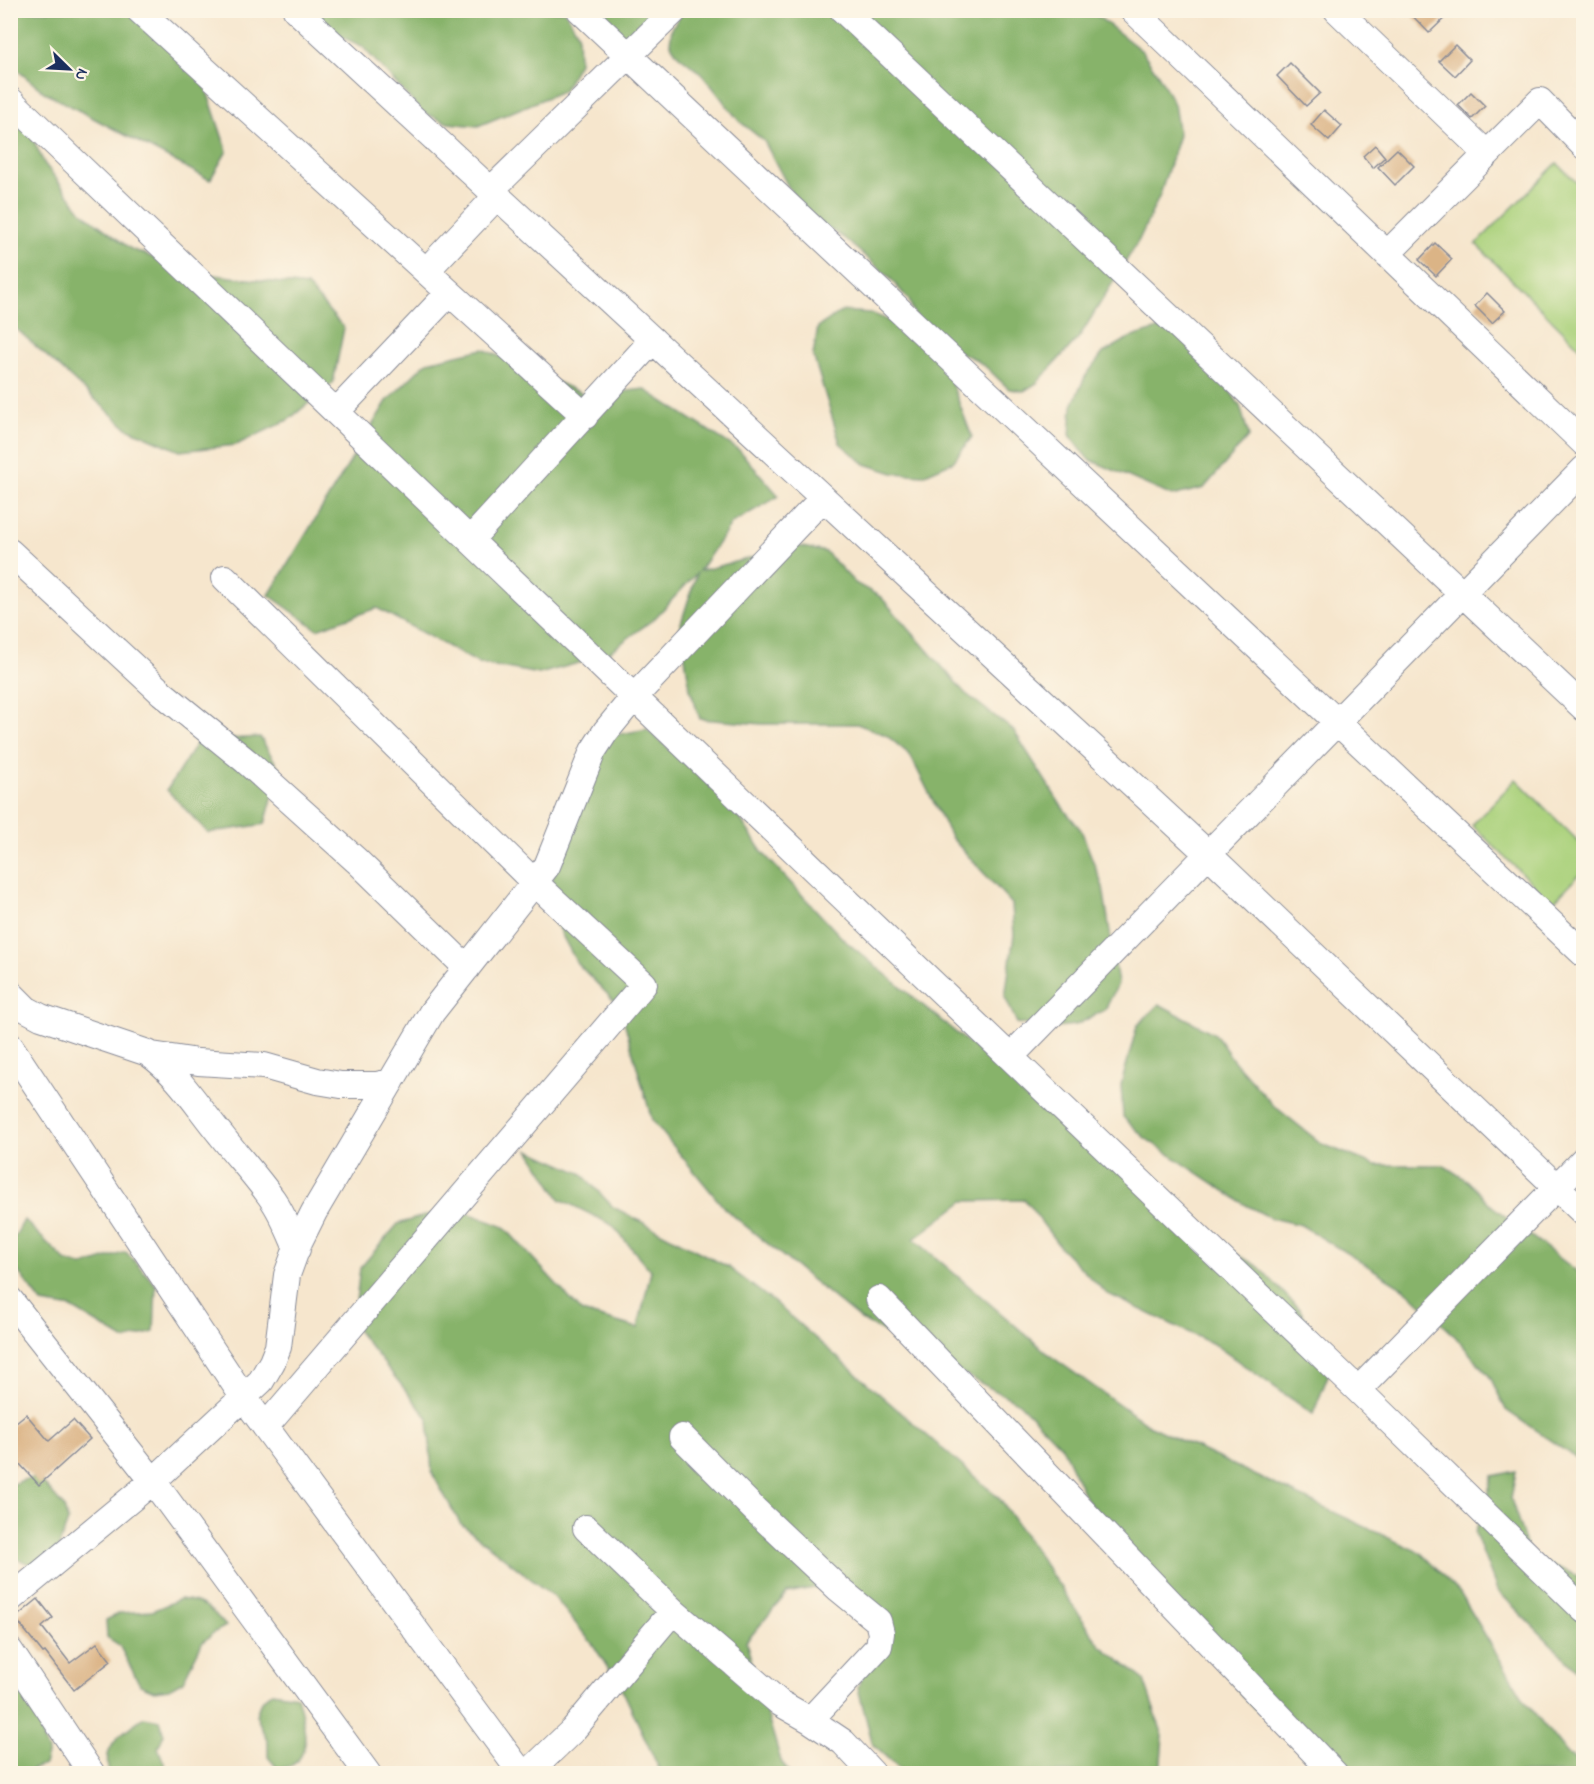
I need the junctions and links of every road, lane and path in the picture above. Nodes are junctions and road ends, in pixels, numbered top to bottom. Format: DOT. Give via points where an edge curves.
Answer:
graph roads {
  1 [pos="139,10"];
  2 [pos="296,10"];
  3 [pos="580,10"];
  4 [pos="675,10"];
  5 [pos="843,10"];
  6 [pos="1134,10"];
  7 [pos="1337,10"];
  8 [pos="628,56"];
  9 [pos="10,100"];
  10 [pos="1584,146"];
  11 [pos="1487,154"];
  12 [pos="494,193"];
  13 [pos="1387,254"];
  14 [pos="426,271"];
  15 [pos="449,293"];
  16 [pos="653,340"];
  17 [pos="336,412"];
  18 [pos="585,416"];
  19 [pos="1584,443"];
  20 [pos="1584,469"];
  21 [pos="823,498"];
  22 [pos="470,540"];
  23 [pos="10,552"];
  24 [pos="225,578"];
  25 [pos="1462,593"];
  26 [pos="634,697"];
  27 [pos="1584,708"];
  28 [pos="1336,723"];
  29 [pos="1208,854"];
  30 [pos="534,882"];
  31 [pos="1584,954"];
  32 [pos="467,968"];
  33 [pos="10,993"];
  34 [pos="10,1046"];
  35 [pos="150,1055"];
  36 [pos="1010,1057"];
  37 [pos="391,1082"];
  38 [pos="1584,1159"];
  39 [pos="1556,1187"];
  40 [pos="1584,1213"];
  41 [pos="297,1250"];
  42 [pos="879,1299"];
  43 [pos="10,1300"];
  44 [pos="1358,1390"];
  45 [pos="244,1398"];
  46 [pos="266,1426"];
  47 [pos="682,1437"];
  48 [pos="153,1481"];
  49 [pos="586,1528"];
  50 [pos="10,1599"];
  51 [pos="1584,1610"];
  52 [pos="673,1611"];
  53 [pos="10,1651"];
  54 [pos="810,1720"];
  55 [pos="92,1773"];
  56 [pos="368,1773"];
  57 [pos="524,1773"];
  58 [pos="873,1773"];
  59 [pos="1335,1773"];
  1 -- 14 [label="street"];
  2 -- 12 [label="street"];
  3 -- 8 [label="street"];
  4 -- 8 [label="street"];
  5 -- 25 [label="street"];
  6 -- 13 [label="street"];
  7 -- 11 [label="street"];
  8 -- 12 [label="street"];
  8 -- 28 [label="street"];
  9 -- 17 [label="street"];
  10 -- 11 [label="street" via="1540,101"];
  11 -- 13 [label="street"];
  12 -- 14 [label="street"];
  12 -- 16 [label="street"];
  13 -- 19 [label="street"];
  14 -- 15 [label="street"];
  15 -- 17 [label="street"];
  15 -- 18 [label="street"];
  16 -- 18 [label="street"];
  16 -- 21 [label="street"];
  17 -- 22 [label="street"];
  18 -- 22 [label="street"];
  20 -- 25 [label="street"];
  21 -- 26 [label="street"];
  21 -- 29 [label="street"];
  22 -- 26 [label="street"];
  23 -- 32 [label="street" via="162,693 246,761 349,854"];
  24 -- 30 [label="street"];
  25 -- 27 [label="street"];
  25 -- 28 [label="street"];
  26 -- 30 [label="street" via="593,751 547,866"];
  26 -- 36 [label="street"];
  28 -- 29 [label="street"];
  28 -- 31 [label="street"];
  29 -- 36 [label="street"];
  29 -- 39 [label="street"];
  30 -- 32 [label="street"];
  30 -- 46 [label="street" via="644,984"];
  32 -- 37 [label="street" via="432,1012"];
  33 -- 35 [label="street" via="41,1017"];
  34 -- 45 [label="street"];
  35 -- 37 [label="street" via="264,1066 341,1085"];
  35 -- 41 [label="street" via="181,1083 273,1200"];
  36 -- 44 [label="street"];
  37 -- 41 [label="street" via="314,1212"];
  38 -- 39 [label="street"];
  39 -- 40 [label="street"];
  39 -- 44 [label="street"];
  41 -- 45 [label="street" via="287,1275 278,1347 261,1381"];
  42 -- 59 [label="street"];
  43 -- 48 [label="street"];
  44 -- 51 [label="street"];
  45 -- 46 [label="street"];
  45 -- 48 [label="street"];
  46 -- 57 [label="street"];
  47 -- 54 [label="street" via="839,1589 878,1620 879,1646"];
  48 -- 50 [label="street"];
  48 -- 56 [label="street"];
  49 -- 52 [label="street"];
  52 -- 54 [label="street" via="780,1703"];
  52 -- 57 [label="street" via="572,1731"];
  53 -- 55 [label="street"];
  54 -- 58 [label="street" via="843,1742"];
}
